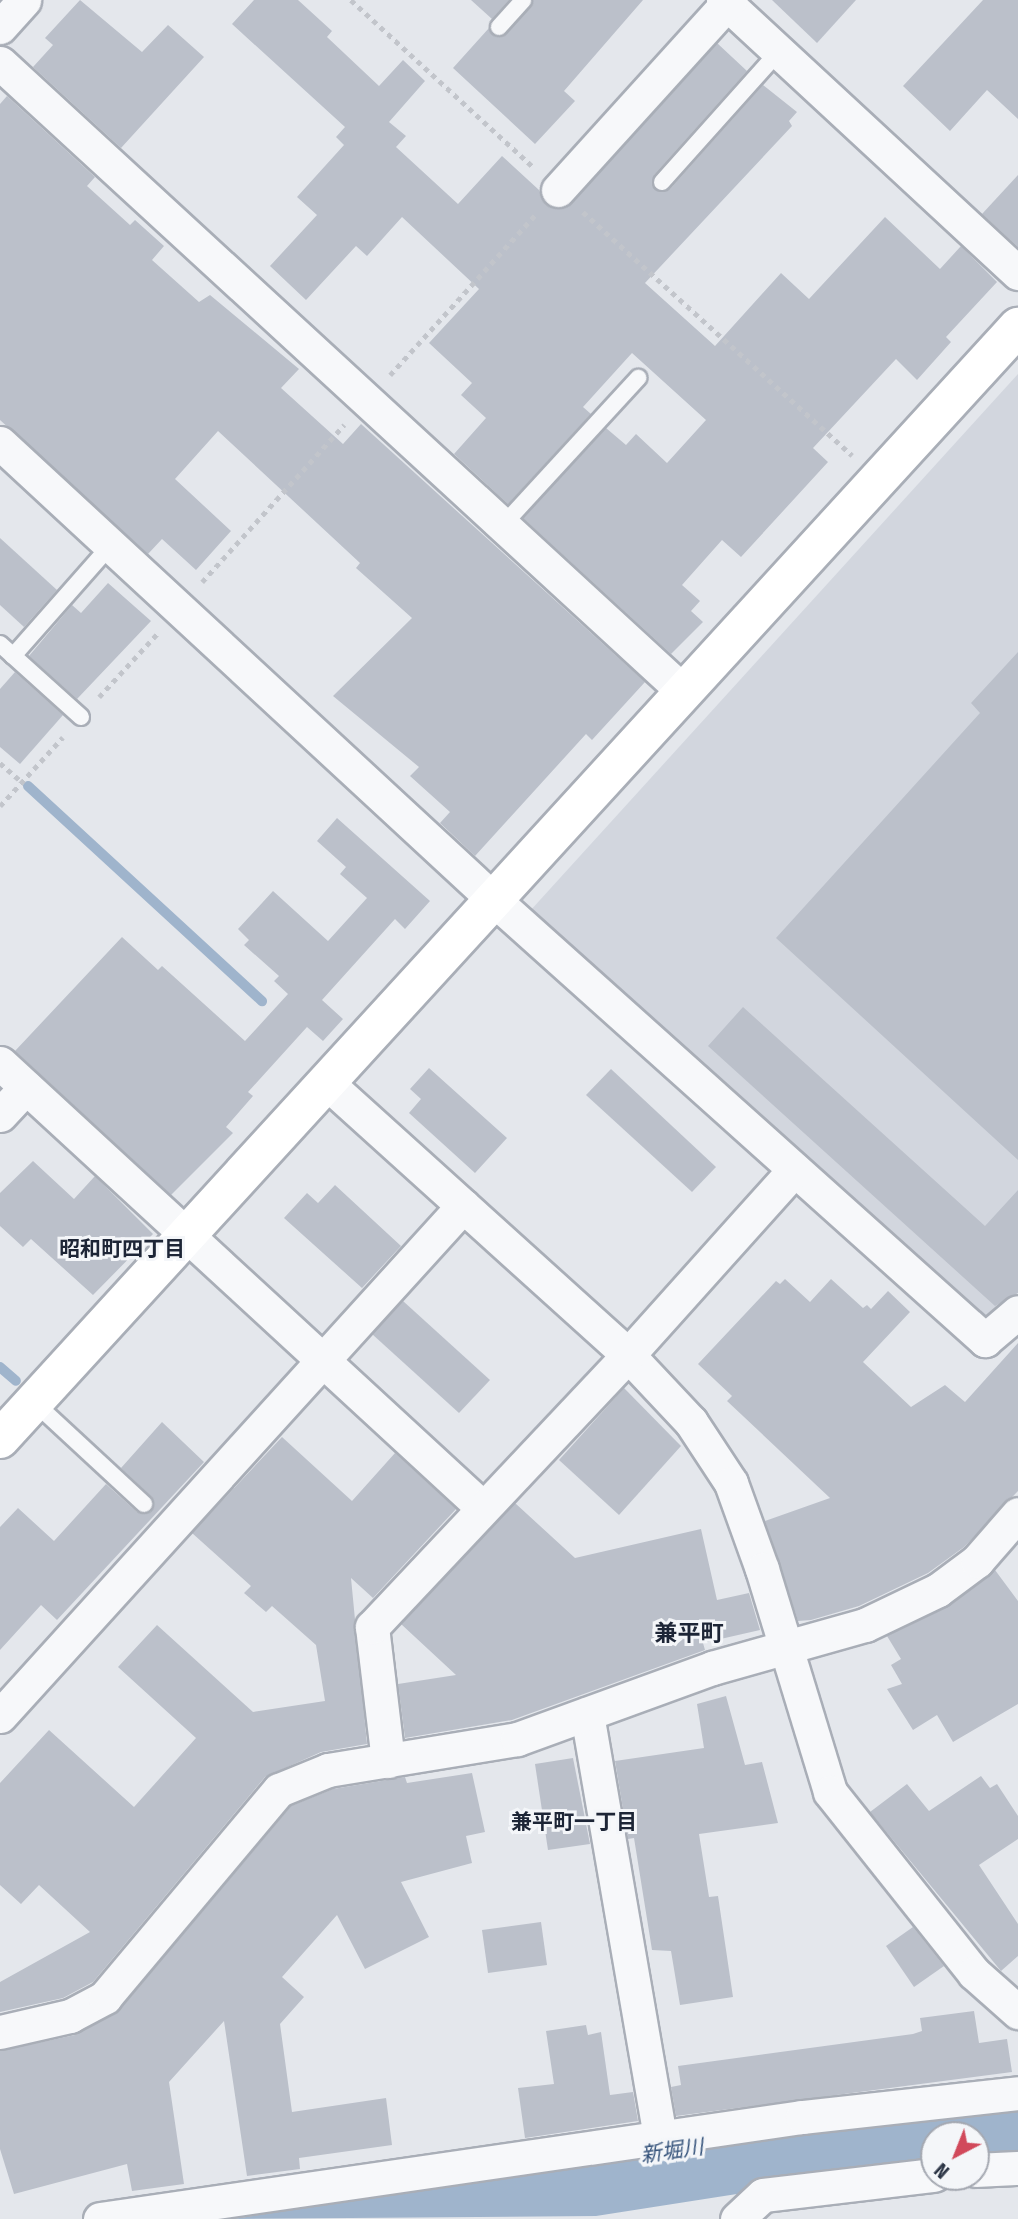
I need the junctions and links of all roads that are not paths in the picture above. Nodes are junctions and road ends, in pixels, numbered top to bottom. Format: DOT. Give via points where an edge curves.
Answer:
graph roads {
  1 [pos="24,0"];
  2 [pos="523,0"];
  3 [pos="727,1"];
  4 [pos="0,27"];
  5 [pos="499,27"];
  6 [pos="779,51"];
  7 [pos="0,63"];
  8 [pos="662,182"];
  9 [pos="558,190"];
  10 [pos="1018,273"];
  11 [pos="1018,327"];
  12 [pos="638,378"];
  13 [pos="0,443"];
  14 [pos="503,525"];
  15 [pos="111,545"];
  16 [pos="0,644"];
  17 [pos="13,656"];
  18 [pos="684,692"];
  19 [pos="81,717"];
  20 [pos="494,899"];
  21 [pos="0,1063"];
  22 [pos="326,1082"];
  23 [pos="26,1087"];
  24 [pos="0,1115"];
  25 [pos="794,1170"];
  26 [pos="463,1206"];
  27 [pos="187,1235"];
  28 [pos="1018,1312"];
  29 [pos="628,1355"];
  30 [pos="323,1358"];
  31 [pos="34,1402"];
  32 [pos="0,1439"];
  33 [pos="144,1504"];
  34 [pos="482,1507"];
  35 [pos="1018,1514"];
  36 [pos="785,1648"];
  37 [pos="587,1714"];
  38 [pos="0,1716"];
  39 [pos="388,1761"];
  40 [pos="1018,2012"];
  41 [pos="0,2032"];
  42 [pos="1018,2092"];
  43 [pos="660,2137"];
  44 [pos="1018,2168"];
  45 [pos="990,2169"];
  46 [pos="920,2177"];
  47 [pos="100,2219"];
  48 [pos="737,2219"];
  1 -- 4 [label="street"];
  2 -- 5 [label="lane"];
  3 -- 6 [label="street"];
  3 -- 9 [label="street"];
  6 -- 8 [label="lane"];
  6 -- 10 [label="street"];
  7 -- 14 [label="street"];
  11 -- 18 [label="street"];
  12 -- 14 [label="lane"];
  13 -- 15 [label="street"];
  14 -- 18 [label="street"];
  15 -- 17 [label="lane"];
  15 -- 20 [label="street"];
  16 -- 17 [label="lane"];
  17 -- 19 [label="lane"];
  18 -- 20 [label="street"];
  20 -- 22 [label="street"];
  20 -- 25 [label="street"];
  21 -- 23 [label="street"];
  22 -- 26 [label="street"];
  22 -- 27 [label="street"];
  23 -- 24 [label="street"];
  23 -- 27 [label="street"];
  25 -- 28 [label="street" via="985,1340"];
  25 -- 29 [label="street"];
  26 -- 29 [label="street"];
  26 -- 30 [label="street"];
  27 -- 30 [label="street"];
  27 -- 31 [label="street"];
  29 -- 34 [label="street"];
  29 -- 36 [label="street" via="691,1422 731,1483"];
  30 -- 34 [label="street"];
  30 -- 38 [label="street"];
  31 -- 32 [label="street"];
  31 -- 33 [label="lane"];
  34 -- 39 [label="street" via="372,1627"];
  35 -- 36 [label="street" via="977,1561 938,1590 865,1625"];
  36 -- 37 [label="street" via="712,1668"];
  36 -- 40 [label="street" via="818,1763 844,1816 974,1973"];
  37 -- 39 [label="street" via="517,1740"];
  37 -- 43 [label="street"];
  39 -- 41 [label="street" via="328,1770 279,1790 105,1997 70,2016"];
  42 -- 43 [label="street"];
  43 -- 47 [label="street"];
  44 -- 45 [label="street"];
  46 -- 48 [label="street" via="763,2195"];
}
